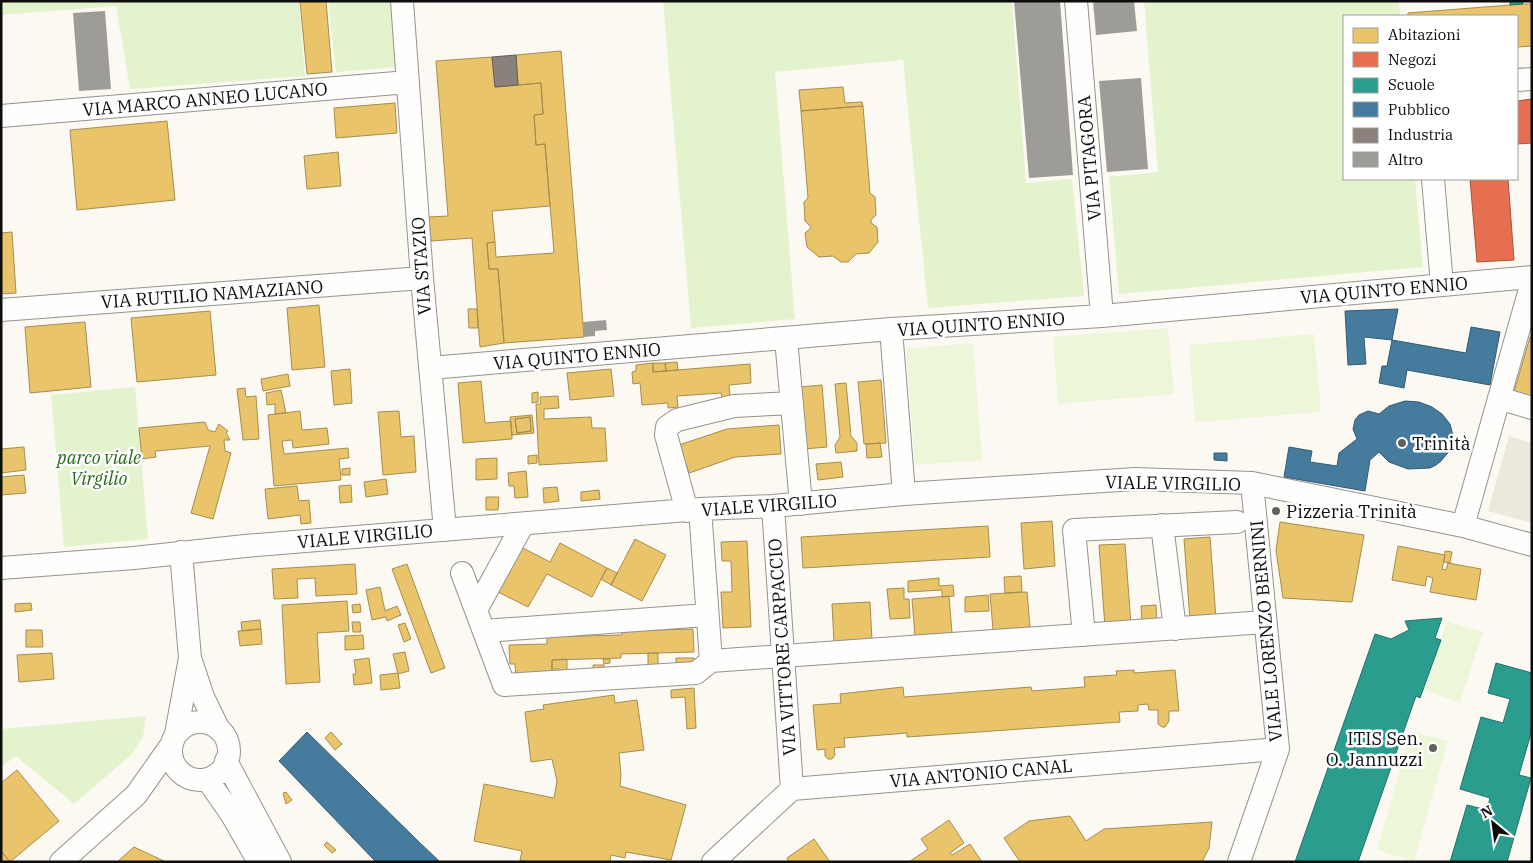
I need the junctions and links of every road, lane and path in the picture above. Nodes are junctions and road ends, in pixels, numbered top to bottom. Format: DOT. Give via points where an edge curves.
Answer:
graph roads {
  1 [pos="402,1"];
  2 [pos="1076,1"];
  3 [pos="1532,79"];
  4 [pos="1518,80"];
  5 [pos="408,82"];
  6 [pos="1,116"];
  7 [pos="1433,180"];
  8 [pos="1532,277"];
  9 [pos="422,278"];
  10 [pos="1532,282"];
  11 [pos="1442,285"];
  12 [pos="1,310"];
  13 [pos="1102,316"];
  14 [pos="891,329"];
  15 [pos="786,339"];
  16 [pos="430,368"];
  17 [pos="1499,398"];
  18 [pos="792,403"];
  19 [pos="1532,408"];
  20 [pos="1252,483"];
  21 [pos="904,494"];
  22 [pos="801,504"];
  23 [pos="773,506"];
  24 [pos="693,510"];
  25 [pos="1237,522"];
  26 [pos="523,524"];
  27 [pos="1162,525"];
  28 [pos="1463,526"];
  29 [pos="445,530"];
  30 [pos="1532,545"];
  31 [pos="181,552"];
  32 [pos="1,568"];
  33 [pos="462,573"];
  34 [pos="476,610"];
  35 [pos="707,615"];
  36 [pos="1265,622"];
  37 [pos="1175,629"];
  38 [pos="484,631"];
  39 [pos="1084,635"];
  40 [pos="783,656"];
  41 [pos="190,658"];
  42 [pos="711,661"];
  43 [pos="218,728"];
  44 [pos="174,739"];
  45 [pos="1278,749"];
  46 [pos="226,761"];
  47 [pos="197,778"];
  48 [pos="792,789"];
  49 [pos="136,795"];
  50 [pos="61,862"];
  51 [pos="259,862"];
  52 [pos="280,862"];
  53 [pos="713,862"];
  54 [pos="1239,862"];
  1 -- 5 [label="street, VIA STAZIO"];
  2 -- 13 [label="street, VIA PITAGORA"];
  3 -- 4 [label="street"];
  5 -- 6 [label="street, VIA MARCO ANNEO LUCANO"];
  5 -- 9 [label="street, VIA STAZIO"];
  7 -- 11 [label="street"];
  8 -- 11 [label="street, VIA QUINTO ENNIO"];
  9 -- 12 [label="street, VIA RUTILIO NAMAZIANO"];
  9 -- 16 [label="street, VIA STAZIO"];
  10 -- 17 [label="street"];
  11 -- 13 [label="street, VIA QUINTO ENNIO"];
  13 -- 14 [label="street, VIA QUINTO ENNIO"];
  14 -- 15 [label="street, VIA QUINTO ENNIO"];
  14 -- 21 [label="street"];
  15 -- 16 [label="street, VIA QUINTO ENNIO"];
  15 -- 18 [label="street"];
  16 -- 29 [label="street, VIA STAZIO"];
  17 -- 19 [label="street"];
  17 -- 28 [label="street"];
  18 -- 22 [label="street"];
  18 -- 24 [label="street" via="734,406 677,420 667,427 666,435"];
  20 -- 21 [label="street, VIALE VIRGILIO" via="1135,478"];
  20 -- 28 [label="street, VIALE VIRGILIO"];
  20 -- 36 [label="street, VIALE LORENZO BERNINI"];
  21 -- 22 [label="street, VIALE VIRGILIO"];
  22 -- 23 [label="street, VIALE VIRGILIO"];
  23 -- 24 [label="street, VIALE VIRGILIO"];
  23 -- 40 [label="street, VIA VITTORE CARPACCIO"];
  24 -- 26 [label="street, VIALE VIRGILIO"];
  24 -- 35 [label="street"];
  25 -- 27 [label="street"];
  26 -- 29 [label="street, VIALE VIRGILIO"];
  26 -- 34 [label="street"];
  27 -- 37 [label="street"];
  27 -- 39 [label="street" via="1074,530"];
  28 -- 30 [label="street, VIALE VIRGILIO"];
  29 -- 31 [label="street, VIALE VIRGILIO"];
  31 -- 32 [label="street, VIALE VIRGILIO"];
  31 -- 41 [label="street"];
  33 -- 34 [label="street"];
  34 -- 38 [label="street"];
  35 -- 38 [label="street"];
  35 -- 42 [label="street"];
  36 -- 37 [label="street"];
  36 -- 45 [label="street, VIALE LORENZO BERNINI"];
  37 -- 39 [label="street"];
  38 -- 42 [label="street" via="504,685 696,673"];
  39 -- 40 [label="street"];
  40 -- 42 [label="street"];
  40 -- 48 [label="street, VIA VITTORE CARPACCIO"];
  41 -- 43 [label="street"];
  41 -- 44 [label="street"];
  43 -- 44 [label="street" via="201,722 192,723 183,727"];
  43 -- 46 [label="street" via="227,743"];
  44 -- 47 [label="street" via="173,763 179,771"];
  44 -- 49 [label="street"];
  45 -- 48 [label="street, VIA ANTONIO CANAL"];
  45 -- 54 [label="street, VIALE LORENZO BERNINI"];
  46 -- 47 [label="street" via="215,775"];
  46 -- 52 [label="street"];
  47 -- 49 [label="street"];
  47 -- 51 [label="street" via="232,815"];
  48 -- 53 [label="street"];
  49 -- 50 [label="street"];
}
